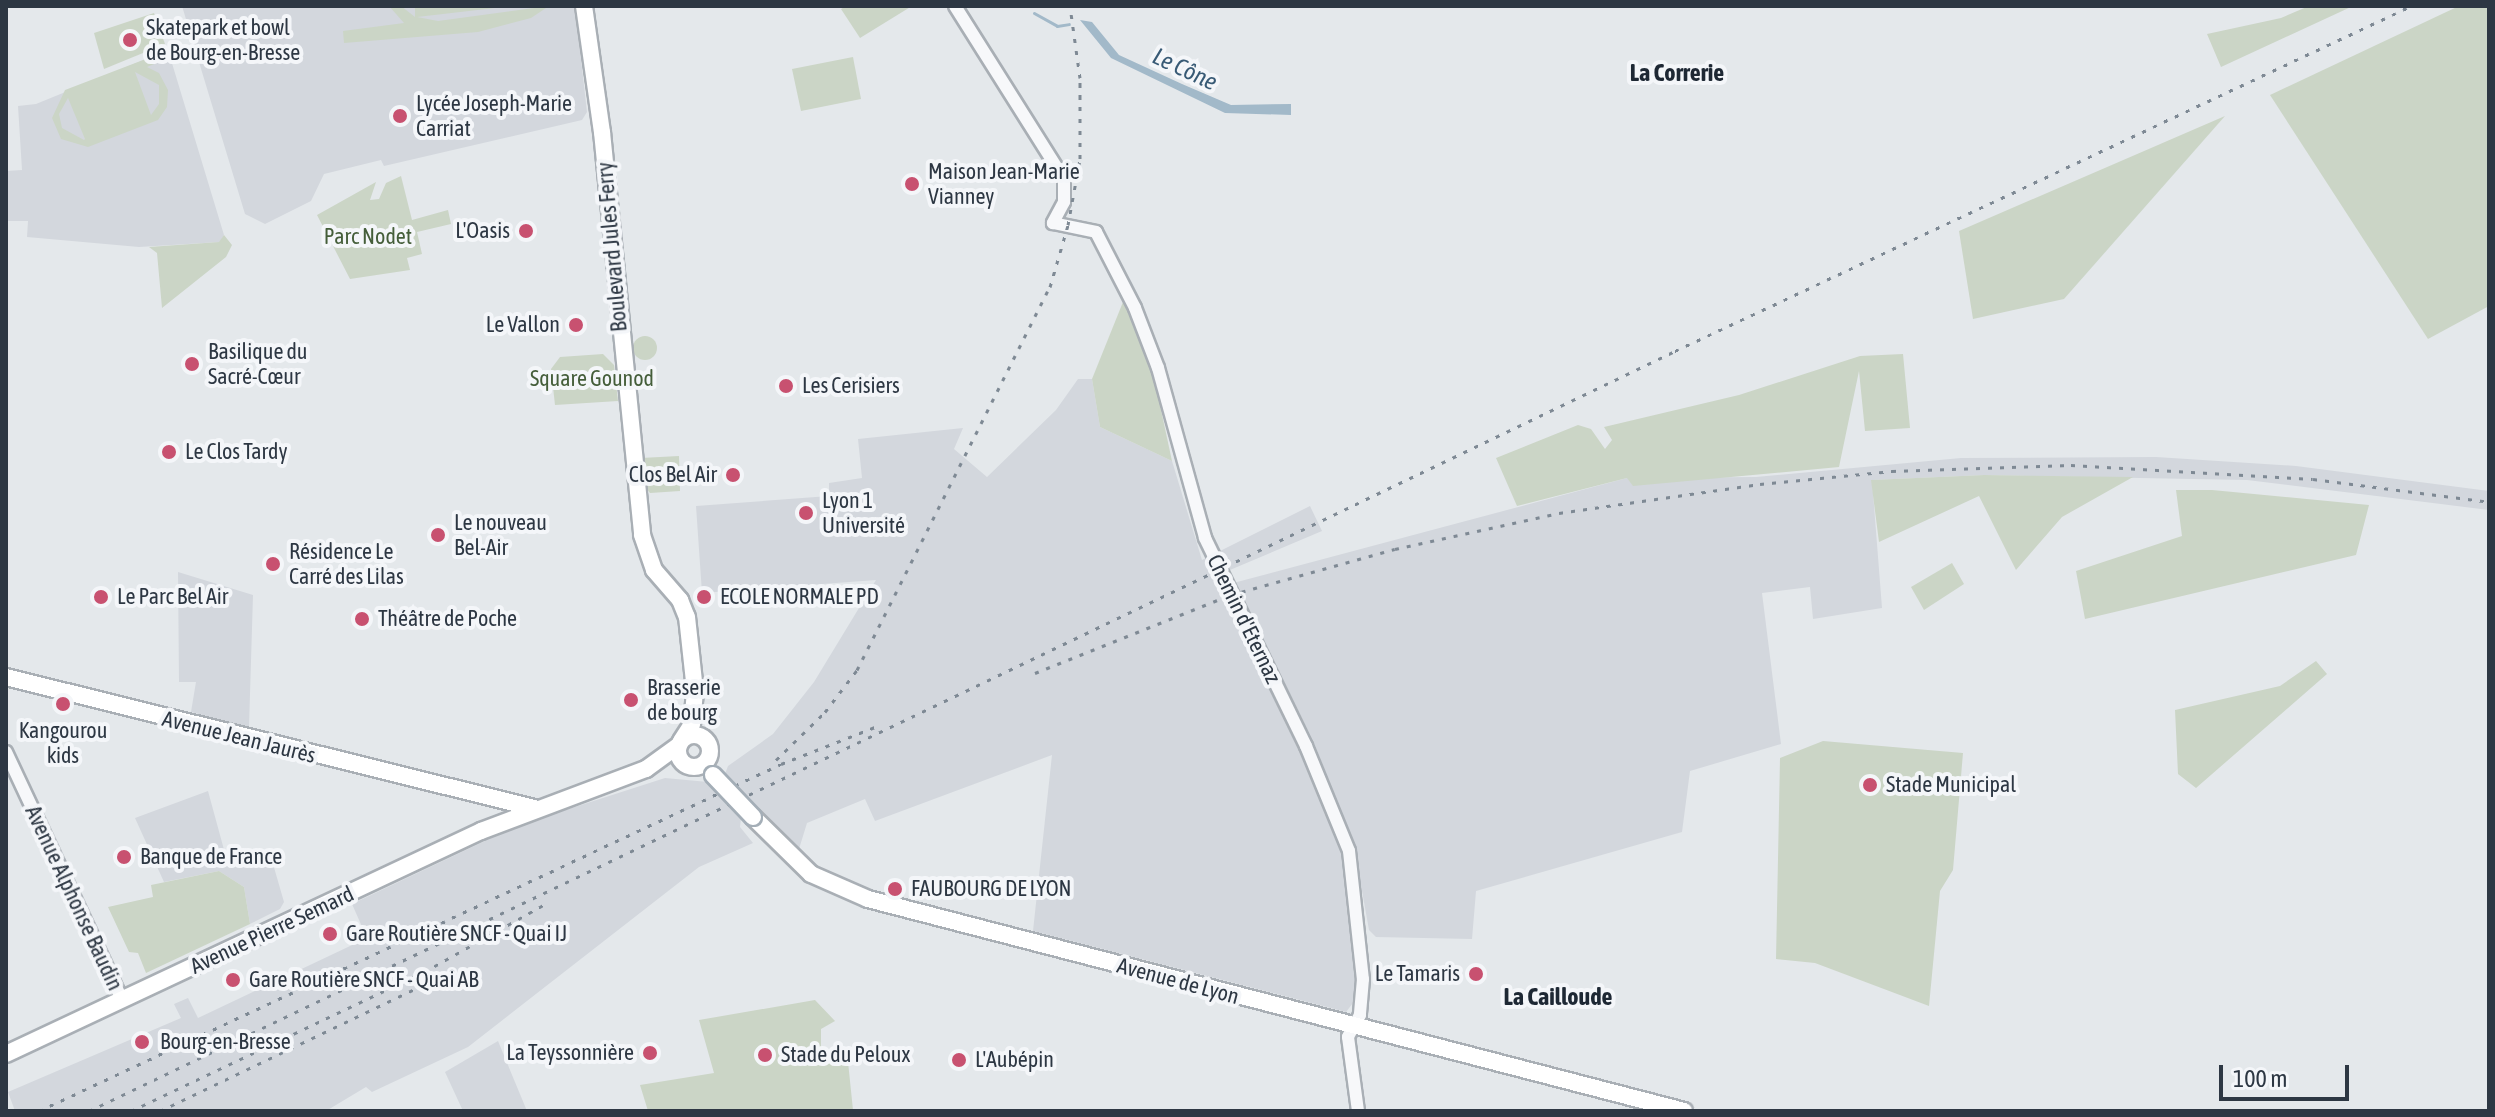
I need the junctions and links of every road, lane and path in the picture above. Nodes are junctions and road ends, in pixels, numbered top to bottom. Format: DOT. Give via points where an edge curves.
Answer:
graph roads {
  1 [pos="584,6"];
  2 [pos="955,6"];
  3 [pos="1064,202"];
  4 [pos="1079,226"];
  5 [pos="6,677"];
  6 [pos="695,691"];
  7 [pos="704,738"];
  8 [pos="680,743"];
  9 [pos="6,752"];
  10 [pos="702,766"];
  11 [pos="646,769"];
  12 [pos="479,800"];
  13 [pos="539,809"];
  14 [pos="509,820"];
  15 [pos="487,828"];
  16 [pos="122,1000"];
  17 [pos="1352,1027"];
  18 [pos="6,1054"];
  19 [pos="1358,1111"];
  20 [pos="1684,1111"];
  1 -- 6 [label="main road, Boulevard Jules Ferry" via="642,535 654,570 680,600 687,617"];
  2 -- 3 [label="street, Chemin d'Eternaz" via="1064,179"];
  3 -- 4 [label="street, Chemin d'Eternaz"];
  3 -- 4 [label="street" via="1053,223"];
  4 -- 17 [label="street, Chemin d'Eternaz" via="1100,238 1147,335 1205,538 1306,746 1349,851 1363,979 1360,1015"];
  5 -- 12 [label="main road, Avenue Jean Jaurès"];
  6 -- 7 [label="main road, Boulevard Jules Ferry"];
  6 -- 8 [label="main road, Boulevard Jules Ferry" via="692,724"];
  7 -- 8 [label="main road" via="692,735"];
  7 -- 10 [label="main road, Boulevard Jules Ferry"];
  8 -- 10 [label="main road" via="680,759"];
  8 -- 11 [label="main road"];
  9 -- 16 [label="street, Avenue Alphonse Baudin"];
  10 -- 11 [label="main road"];
  10 -- 17 [label="main road, Avenue de Lyon, bridge" via="811,874 845,892"];
  11 -- 13 [label="main road"];
  12 -- 13 [label="main road, Avenue Jean Jaurès"];
  12 -- 14 [label="main road, Avenue Jean Jaurès"];
  12 -- 15 [label="main road"];
  13 -- 14 [label="main road, Avenue Pierre Semard"];
  14 -- 15 [label="main road, Avenue Pierre Semard"];
  15 -- 16 [label="main road, Avenue Pierre Semard"];
  16 -- 18 [label="main road, Avenue Pierre Semard"];
  17 -- 19 [label="street, Chemin d'Eternaz" via="1348,1058"];
  17 -- 20 [label="main road, Avenue de Lyon"];
}
